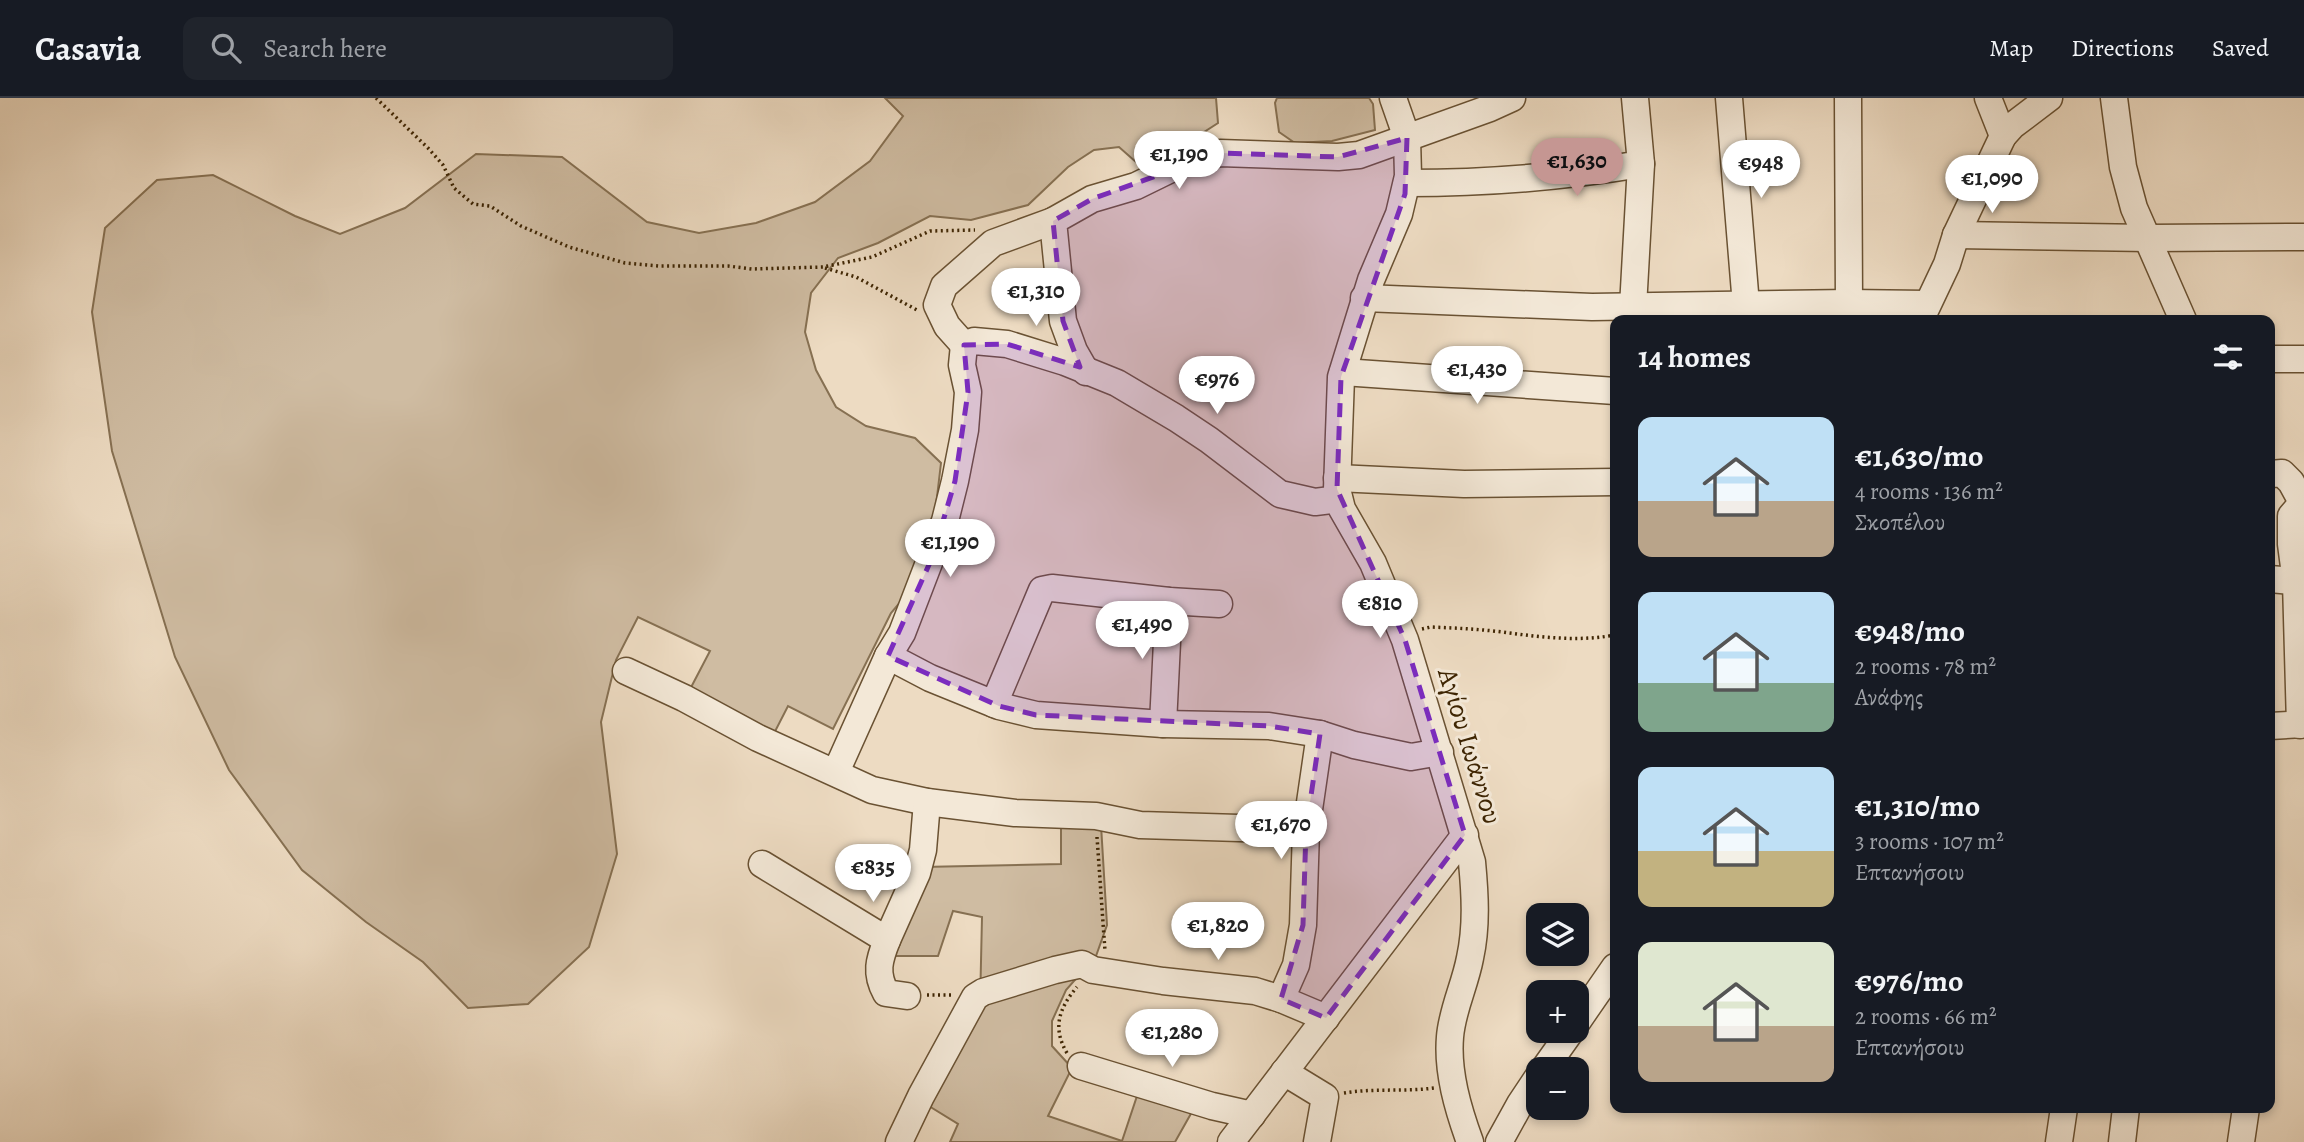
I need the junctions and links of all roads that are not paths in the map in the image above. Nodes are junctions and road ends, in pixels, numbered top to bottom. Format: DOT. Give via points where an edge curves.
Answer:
graph roads {
  1 [pos="1393,98"];
  2 [pos="1512,98"];
  3 [pos="1635,98"];
  4 [pos="1729,98"];
  5 [pos="1848,98"];
  6 [pos="1988,98"];
  7 [pos="2049,98"];
  8 [pos="2114,98"];
  9 [pos="2003,136"];
  10 [pos="1407,138"];
  11 [pos="1641,164"];
  12 [pos="1407,183"];
  13 [pos="1053,221"];
  14 [pos="1956,234"];
  15 [pos="2304,237"];
  16 [pos="2149,238"];
  17 [pos="1364,299"];
  18 [pos="1849,303"];
  19 [pos="1746,305"];
  20 [pos="1633,307"];
  21 [pos="1786,312"];
  22 [pos="1924,312"];
  23 [pos="2181,315"];
  24 [pos="956,336"];
  25 [pos="2275,359"];
  26 [pos="2304,359"];
  27 [pos="1086,372"];
  28 [pos="1343,372"];
  29 [pos="1610,391"];
  30 [pos="2275,474"];
  31 [pos="1610,482"];
  32 [pos="1338,489"];
  33 [pos="2303,502"];
  34 [pos="2275,580"];
  35 [pos="2300,582"];
  36 [pos="1168,601"];
  37 [pos="1219,604"];
  38 [pos="888,656"];
  39 [pos="626,671"];
  40 [pos="994,704"];
  41 [pos="1163,724"];
  42 [pos="2302,724"];
  43 [pos="2275,726"];
  44 [pos="1320,734"];
  45 [pos="1440,752"];
  46 [pos="836,772"];
  47 [pos="927,802"];
  48 [pos="1306,830"];
  49 [pos="1465,835"];
  50 [pos="762,864"];
  51 [pos="887,940"];
  52 [pos="1610,974"];
  53 [pos="907,996"];
  54 [pos="1281,999"];
  55 [pos="1589,1005"];
  56 [pos="1326,1018"];
  57 [pos="1080,1066"];
  58 [pos="1284,1072"];
  59 [pos="1526,1095"];
  60 [pos="2063,1113"];
  61 [pos="2125,1113"];
  62 [pos="2245,1113"];
  63 [pos="1252,1115"];
  64 [pos="899,1142"];
  65 [pos="1231,1142"];
  66 [pos="1317,1142"];
  67 [pos="1470,1142"];
  68 [pos="1499,1142"];
  69 [pos="2059,1142"];
  70 [pos="2122,1142"];
  71 [pos="2241,1142"];
  1 -- 10 [label="street, Αγίου Ιωάννου"];
  2 -- 10 [label="street"];
  3 -- 11 [label="street"];
  4 -- 19 [label="street"];
  5 -- 18 [label="street"];
  6 -- 9 [label="street"];
  7 -- 9 [label="street"];
  8 -- 16 [label="street" via="2123,167 2134,208"];
  9 -- 14 [label="street"];
  10 -- 12 [label="street, Αγίου Ιωάννου"];
  10 -- 13 [label="street" via="1359,155 1338,157 1220,153 1092,200"];
  11 -- 12 [label="street" via="1568,176"];
  11 -- 20 [label="street"];
  12 -- 17 [label="street, Αγίου Ιωάννου"];
  13 -- 24 [label="street" via="992,243 944,286 937,305"];
  13 -- 27 [label="street" via="1063,321"];
  14 -- 16 [label="street"];
  14 -- 22 [label="street"];
  15 -- 16 [label="street"];
  16 -- 23 [label="street"];
  17 -- 20 [label="street"];
  17 -- 28 [label="street, Αγίου Ιωάννου"];
  18 -- 21 [label="street"];
  18 -- 22 [label="street"];
  19 -- 20 [label="street"];
  19 -- 21 [label="street"];
  24 -- 27 [label="street" via="1007,344"];
  24 -- 38 [label="street" via="968,392 955,481 932,558"];
  25 -- 26 [label="street"];
  27 -- 32 [label="street" via="1116,383 1175,418 1280,494 1315,502"];
  28 -- 29 [label="street"];
  28 -- 32 [label="street, Αγίου Ιωάννου"];
  30 -- 33 [label="street" via="2291,482"];
  31 -- 32 [label="street"];
  32 -- 45 [label="street, Αγίου Ιωάννου" via="1342,509 1378,573 1405,640"];
  33 -- 35 [label="street" via="2291,516 2291,544"];
  34 -- 35 [label="street"];
  35 -- 42 [label="street"];
  36 -- 37 [label="street"];
  36 -- 40 [label="street" via="1042,590"];
  36 -- 41 [label="street"];
  38 -- 40 [label="street"];
  38 -- 46 [label="street"];
  39 -- 46 [label="street"];
  40 -- 41 [label="street" via="1036,715"];
  41 -- 44 [label="street" via="1269,726"];
  42 -- 43 [label="street"];
  44 -- 45 [label="street" via="1411,757"];
  44 -- 48 [label="street"];
  45 -- 49 [label="street, Αγίου Ιωάννου"];
  46 -- 47 [label="street" via="872,790"];
  47 -- 48 [label="street" via="1014,813 1096,816 1140,825"];
  47 -- 51 [label="street" via="917,873"];
  48 -- 54 [label="street" via="1303,925 1296,965"];
  49 -- 56 [label="street"];
  49 -- 67 [label="street, Αγίου Ιωάννου" via="1476,897 1474,931 1450,1035 1449,1064"];
  50 -- 51 [label="street"];
  51 -- 53 [label="street" via="878,961 879,981 886,993"];
  52 -- 55 [label="street"];
  54 -- 56 [label="street"];
  54 -- 64 [label="street" via="1236,988 1093,970 1082,964 975,997"];
  56 -- 58 [label="street"];
  57 -- 63 [label="street"];
  58 -- 63 [label="street"];
  58 -- 66 [label="street" via="1325,1097"];
  59 -- 68 [label="street"];
  60 -- 69 [label="street"];
  61 -- 70 [label="street"];
  62 -- 71 [label="street"];
  63 -- 65 [label="street"];
}
